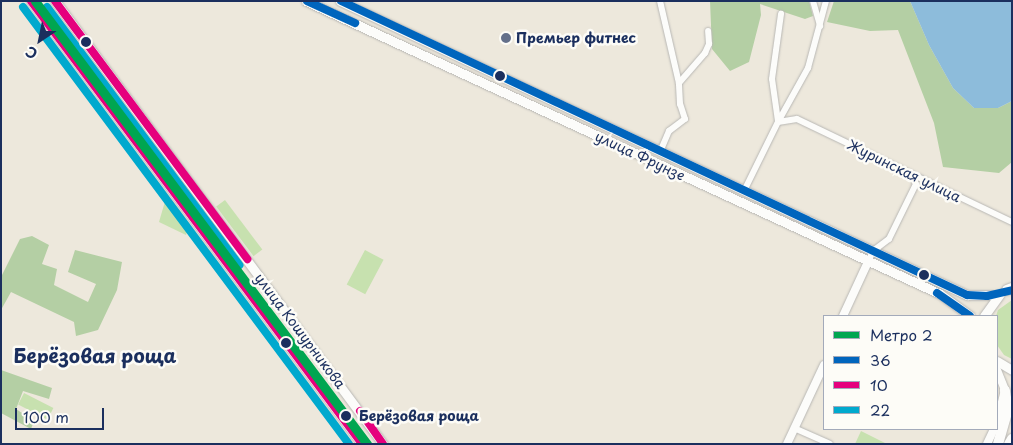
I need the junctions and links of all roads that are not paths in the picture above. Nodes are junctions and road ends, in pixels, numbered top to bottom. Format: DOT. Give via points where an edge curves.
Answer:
graph roads {
  1 [pos="26,1"];
  2 [pos="31,1"];
  3 [pos="306,1"];
  4 [pos="340,1"];
  5 [pos="660,1"];
  6 [pos="813,1"];
  7 [pos="826,1"];
  8 [pos="56,2"];
  9 [pos="38,9"];
  10 [pos="781,14"];
  11 [pos="820,29"];
  12 [pos="708,31"];
  13 [pos="460,57"];
  14 [pos="455,69"];
  15 [pos="514,82"];
  16 [pos="679,83"];
  17 [pos="509,94"];
  18 [pos="778,122"];
  19 [pos="660,152"];
  20 [pos="912,174"];
  21 [pos="744,190"];
  22 [pos="1012,222"];
  23 [pos="874,251"];
  24 [pos="868,262"];
  25 [pos="1010,290"];
  26 [pos="998,295"];
  27 [pos="843,315"];
  28 [pos="969,315"];
  29 [pos="985,315"];
  30 [pos="998,362"];
  31 [pos="823,367"];
  32 [pos="1012,370"];
  33 [pos="998,372"];
  34 [pos="1005,390"];
  35 [pos="998,418"];
  36 [pos="794,428"];
  37 [pos="994,430"];
  38 [pos="1012,439"];
  39 [pos="362,444"];
  40 [pos="383,444"];
  41 [pos="787,444"];
  42 [pos="830,444"];
  43 [pos="987,444"];
  44 [pos="998,444"];
  45 [pos="1009,444"];
  1 -- 9 [label="main road"];
  2 -- 9 [label="main road, улица Кошурникова"];
  3 -- 14 [label="main road, улица Фрунзе"];
  4 -- 13 [label="main road, улица Фрунзе"];
  5 -- 16 [label="street"];
  6 -- 11 [label="street" via="818,10"];
  7 -- 11 [label="street"];
  8 -- 40 [label="main road, улица Кошурникова"];
  9 -- 39 [label="main road, улица Кошурникова"];
  10 -- 18 [label="street" via="772,79"];
  11 -- 18 [label="street" via="808,68"];
  12 -- 16 [label="street" via="705,53"];
  13 -- 14 [label="main road"];
  13 -- 15 [label="main road, улица Фрунзе"];
  14 -- 17 [label="main road, улица Фрунзе"];
  15 -- 17 [label="main road"];
  15 -- 19 [label="main road, улица Фрунзе"];
  16 -- 19 [label="street" via="680,104 685,118 670,131"];
  17 -- 24 [label="main road, улица Фрунзе"];
  18 -- 20 [label="street, Журинская улица" via="797,119"];
  18 -- 21 [label="street"];
  19 -- 21 [label="main road, улица Фрунзе"];
  20 -- 22 [label="street, Журинская улица"];
  20 -- 23 [label="street" via="916,184 893,231 889,239"];
  21 -- 23 [label="main road, улица Фрунзе"];
  23 -- 24 [label="street"];
  23 -- 26 [label="main road, улица Фрунзе" via="967,295"];
  24 -- 27 [label="street"];
  24 -- 28 [label="main road, улица Фрунзе" via="940,294"];
  25 -- 26 [label="main road"];
  26 -- 29 [label="main road"];
  30 -- 32 [label="main road"];
  31 -- 36 [label="street"];
  33 -- 34 [label="street"];
  34 -- 35 [label="street"];
  34 -- 44 [label="highway" via="1008,410"];
  36 -- 41 [label="street"];
  36 -- 42 [label="street"];
  37 -- 43 [label="street"];
  38 -- 45 [label="highway"];
}
